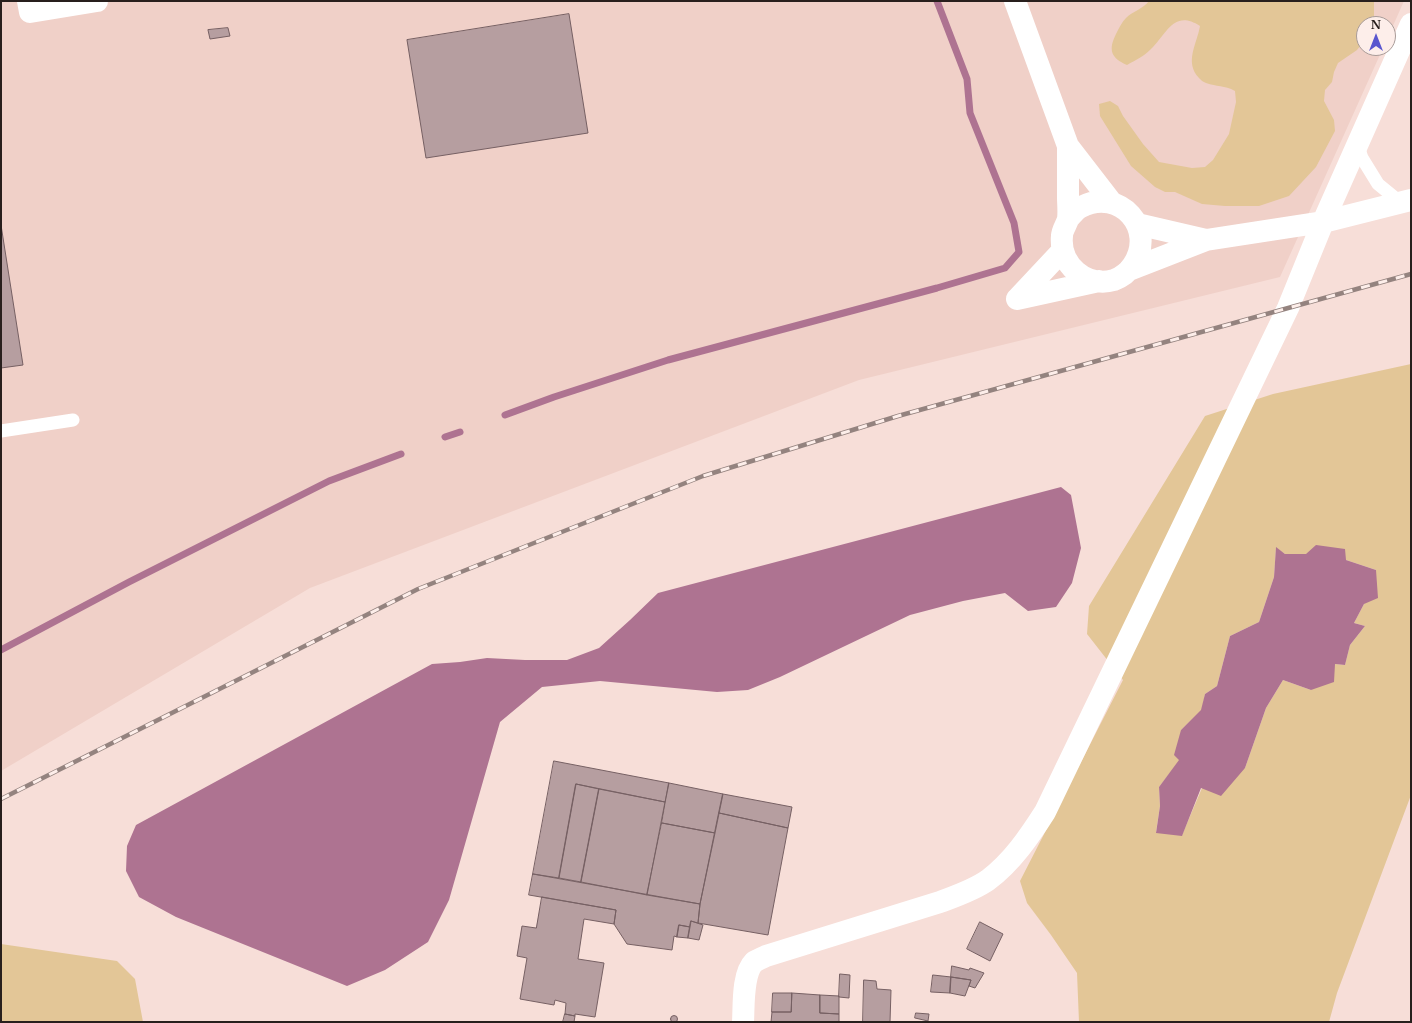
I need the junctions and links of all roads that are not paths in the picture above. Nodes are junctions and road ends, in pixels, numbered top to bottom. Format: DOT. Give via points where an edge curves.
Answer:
graph roads {
  1 [pos="28,1"];
  2 [pos="97,1"];
  3 [pos="1015,1"];
  4 [pos="1411,24"];
  5 [pos="1357,144"];
  6 [pos="1068,146"];
  7 [pos="1406,201"];
  8 [pos="1112,203"];
  9 [pos="1068,219"];
  10 [pos="1323,222"];
  11 [pos="1137,224"];
  12 [pos="1206,240"];
  13 [pos="1062,251"];
  14 [pos="1129,270"];
  15 [pos="1099,282"];
  16 [pos="74,420"];
  17 [pos="1,431"];
  18 [pos="743,1022"];
  1 -- 2 [label="street" via="30,12"];
  3 -- 6 [label="street"];
  4 -- 5 [label="street"];
  5 -- 7 [label="lane" via="1362,158 1378,184"];
  5 -- 10 [label="street"];
  6 -- 8 [label="street"];
  6 -- 9 [label="street"];
  7 -- 10 [label="street"];
  8 -- 9 [label="street" via="1090,203 1080,207"];
  8 -- 11 [label="street" via="1127,211"];
  9 -- 13 [label="street" via="1062,234"];
  10 -- 12 [label="street"];
  10 -- 18 [label="street" via="1288,308 1045,812 1023,846 987,880 962,893 766,956 754,963 748,973 744,992"];
  11 -- 12 [label="street"];
  11 -- 14 [label="street" via="1142,240 1139,256"];
  12 -- 14 [label="street"];
  13 -- 15 [label="street" via="1070,266 1082,277"];
  13 -- 15 [label="street" via="1017,299"];
  14 -- 15 [label="street" via="1115,279"];
  16 -- 17 [label="lane"];
}
